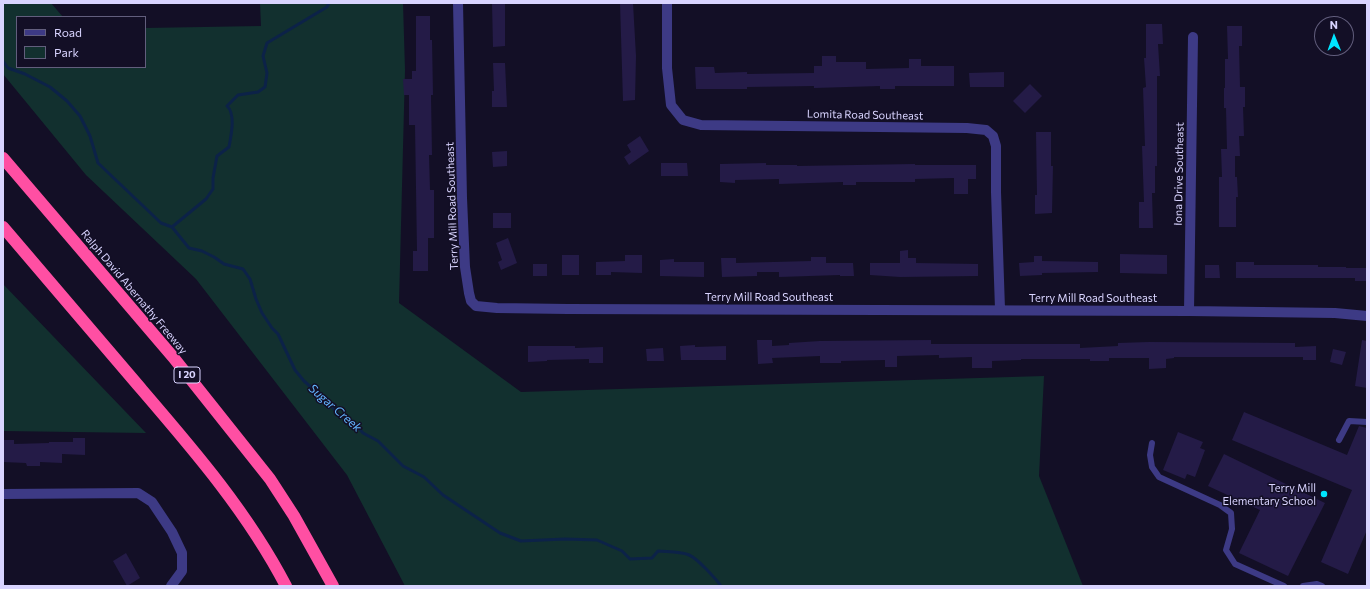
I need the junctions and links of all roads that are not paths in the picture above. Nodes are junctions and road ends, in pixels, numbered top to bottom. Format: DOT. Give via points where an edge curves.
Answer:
graph roads {
  1 [pos="458,3"];
  2 [pos="667,3"];
  3 [pos="1193,37"];
  4 [pos="3,153"];
  5 [pos="3,158"];
  6 [pos="21,178"];
  7 [pos="4,229"];
  8 [pos="1000,310"];
  9 [pos="1189,311"];
  10 [pos="1367,316"];
  11 [pos="1367,422"];
  12 [pos="1339,440"];
  13 [pos="1152,442"];
  14 [pos="3,494"];
  15 [pos="171,586"];
  16 [pos="286,586"];
  17 [pos="334,586"];
  18 [pos="1284,586"];
  19 [pos="1303,586"];
  20 [pos="1322,586"];
  1 -- 8 [label="street, Terry Mill Road Southeast" via="465,268 468,293 476,306 568,309"];
  2 -- 8 [label="street, Lomita Road Southeast" via="667,68 671,105 683,120 701,125 967,128 986,130 993,136 996,146"];
  3 -- 9 [label="street, Iona Drive Southeast"];
  4 -- 6 [label="highway"];
  5 -- 6 [label="highway, Ralph David Abernathy Freeway / I 20"];
  6 -- 17 [label="highway, Ralph David Abernathy Freeway / I 20" via="173,358 270,479"];
  7 -- 16 [label="highway" via="223,487 251,527"];
  8 -- 9 [label="street, Terry Mill Road Southeast"];
  9 -- 10 [label="street, Terry Mill Road Southeast" via="1335,313"];
  11 -- 12 [label="lane" via="1349,421"];
  13 -- 18 [label="lane" via="1152,467 1159,477 1231,513 1232,529 1226,550 1235,564"];
  14 -- 15 [label="street" via="138,494 152,502 172,532 182,554 182,571"];
  19 -- 20 [label="lane"];
}
